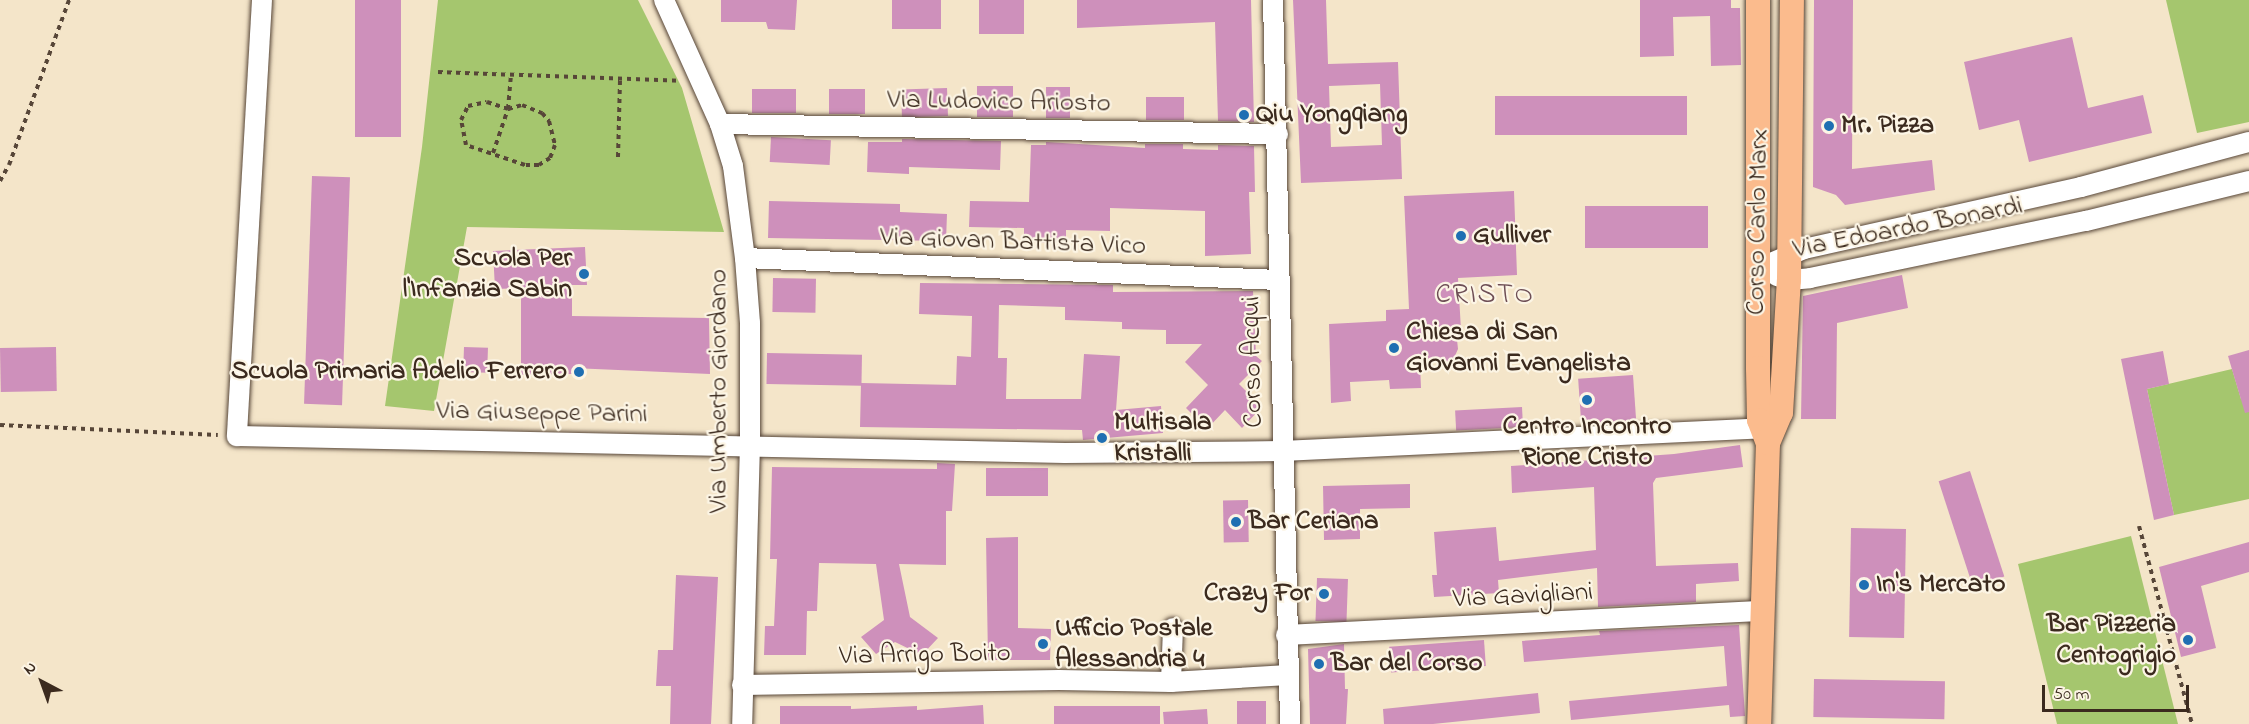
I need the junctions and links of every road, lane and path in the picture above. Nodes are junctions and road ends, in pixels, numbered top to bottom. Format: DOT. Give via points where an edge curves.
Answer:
graph roads {
  1 [pos="69,0"];
  2 [pos="262,0"];
  3 [pos="664,0"];
  4 [pos="1274,0"];
  5 [pos="1758,0"];
  6 [pos="1792,0"];
  7 [pos="680,71"];
  8 [pos="438,72"];
  9 [pos="511,75"];
  10 [pos="620,79"];
  11 [pos="508,109"];
  12 [pos="720,124"];
  13 [pos="1278,134"];
  14 [pos="2249,142"];
  15 [pos="494,153"];
  16 [pos="618,157"];
  17 [pos="0,181"];
  18 [pos="2249,181"];
  19 [pos="1789,255"];
  20 [pos="746,258"];
  21 [pos="1757,269"];
  22 [pos="1279,280"];
  23 [pos="1789,280"];
  24 [pos="0,425"];
  25 [pos="237,435"];
  26 [pos="1764,436"];
  27 [pos="750,444"];
  28 [pos="1282,451"];
  29 [pos="2139,526"];
  30 [pos="1763,610"];
  31 [pos="1173,628"];
  32 [pos="1286,635"];
  33 [pos="1288,675"];
  34 [pos="1172,682"];
  35 [pos="742,685"];
  36 [pos="742,724"];
  37 [pos="1290,724"];
  38 [pos="1759,724"];
  39 [pos="2192,724"];
  1 -- 17 [label="path"];
  2 -- 25 [label="street"];
  3 -- 12 [label="street, Via Umberto Giordano"];
  4 -- 13 [label="street, Corso Acqui"];
  5 -- 21 [label="main road, Corso Carlo Marx"];
  6 -- 19 [label="main road, Corso Carlo Marx"];
  7 -- 10 [label="path" via="685,82"];
  8 -- 9 [label="path"];
  9 -- 10 [label="path"];
  9 -- 11 [label="path"];
  10 -- 16 [label="path"];
  11 -- 15 [label="path"];
  11 -- 15 [label="path" via="477,101 468,106 461,120 466,145"];
  11 -- 15 [label="path" via="522,105 542,113 549,121 555,145 550,158 538,165 525,165"];
  12 -- 13 [label="street, Via Ludovico Ariosto"];
  12 -- 20 [label="street, Via Umberto Giordano" via="733,166"];
  13 -- 22 [label="street, Corso Acqui"];
  14 -- 19 [label="street, Via Edoardo Bonardi" via="2081,187"];
  18 -- 23 [label="street, Via Edoardo Bonardi" via="2086,221"];
  19 -- 21 [label="street, Via Edoardo Bonardi"];
  19 -- 23 [label="main road, Corso Carlo Marx"];
  20 -- 22 [label="street, Via Giovan Battista Vico"];
  20 -- 27 [label="street, Via Umberto Giordano"];
  21 -- 23 [label="street, Via Edoardo Bonardi"];
  21 -- 26 [label="main road, Corso Carlo Marx"];
  22 -- 28 [label="street, Corso Acqui"];
  23 -- 26 [label="main road, Corso Carlo Marx" via="1781,413"];
  24 -- 25 [label="path"];
  25 -- 27 [label="street, Via Giuseppe Parini"];
  26 -- 28 [label="street, Via Giuseppe Parini"];
  26 -- 30 [label="main road, Corso Carlo Marx"];
  27 -- 28 [label="street, Via Giuseppe Parini" via="1065,453"];
  27 -- 35 [label="street, Via Umberto Giordano"];
  28 -- 32 [label="street, Corso Acqui"];
  29 -- 39 [label="path"];
  30 -- 32 [label="street, Via Gavigliani"];
  30 -- 38 [label="main road, Corso Carlo Marx"];
  31 -- 34 [label="street"];
  32 -- 33 [label="street, Corso Acqui"];
  33 -- 34 [label="street, Via Arrigo Boito"];
  33 -- 37 [label="street, Corso Acqui"];
  34 -- 35 [label="street, Via Arrigo Boito"];
  35 -- 36 [label="street, Via Umberto Giordano"];
}
